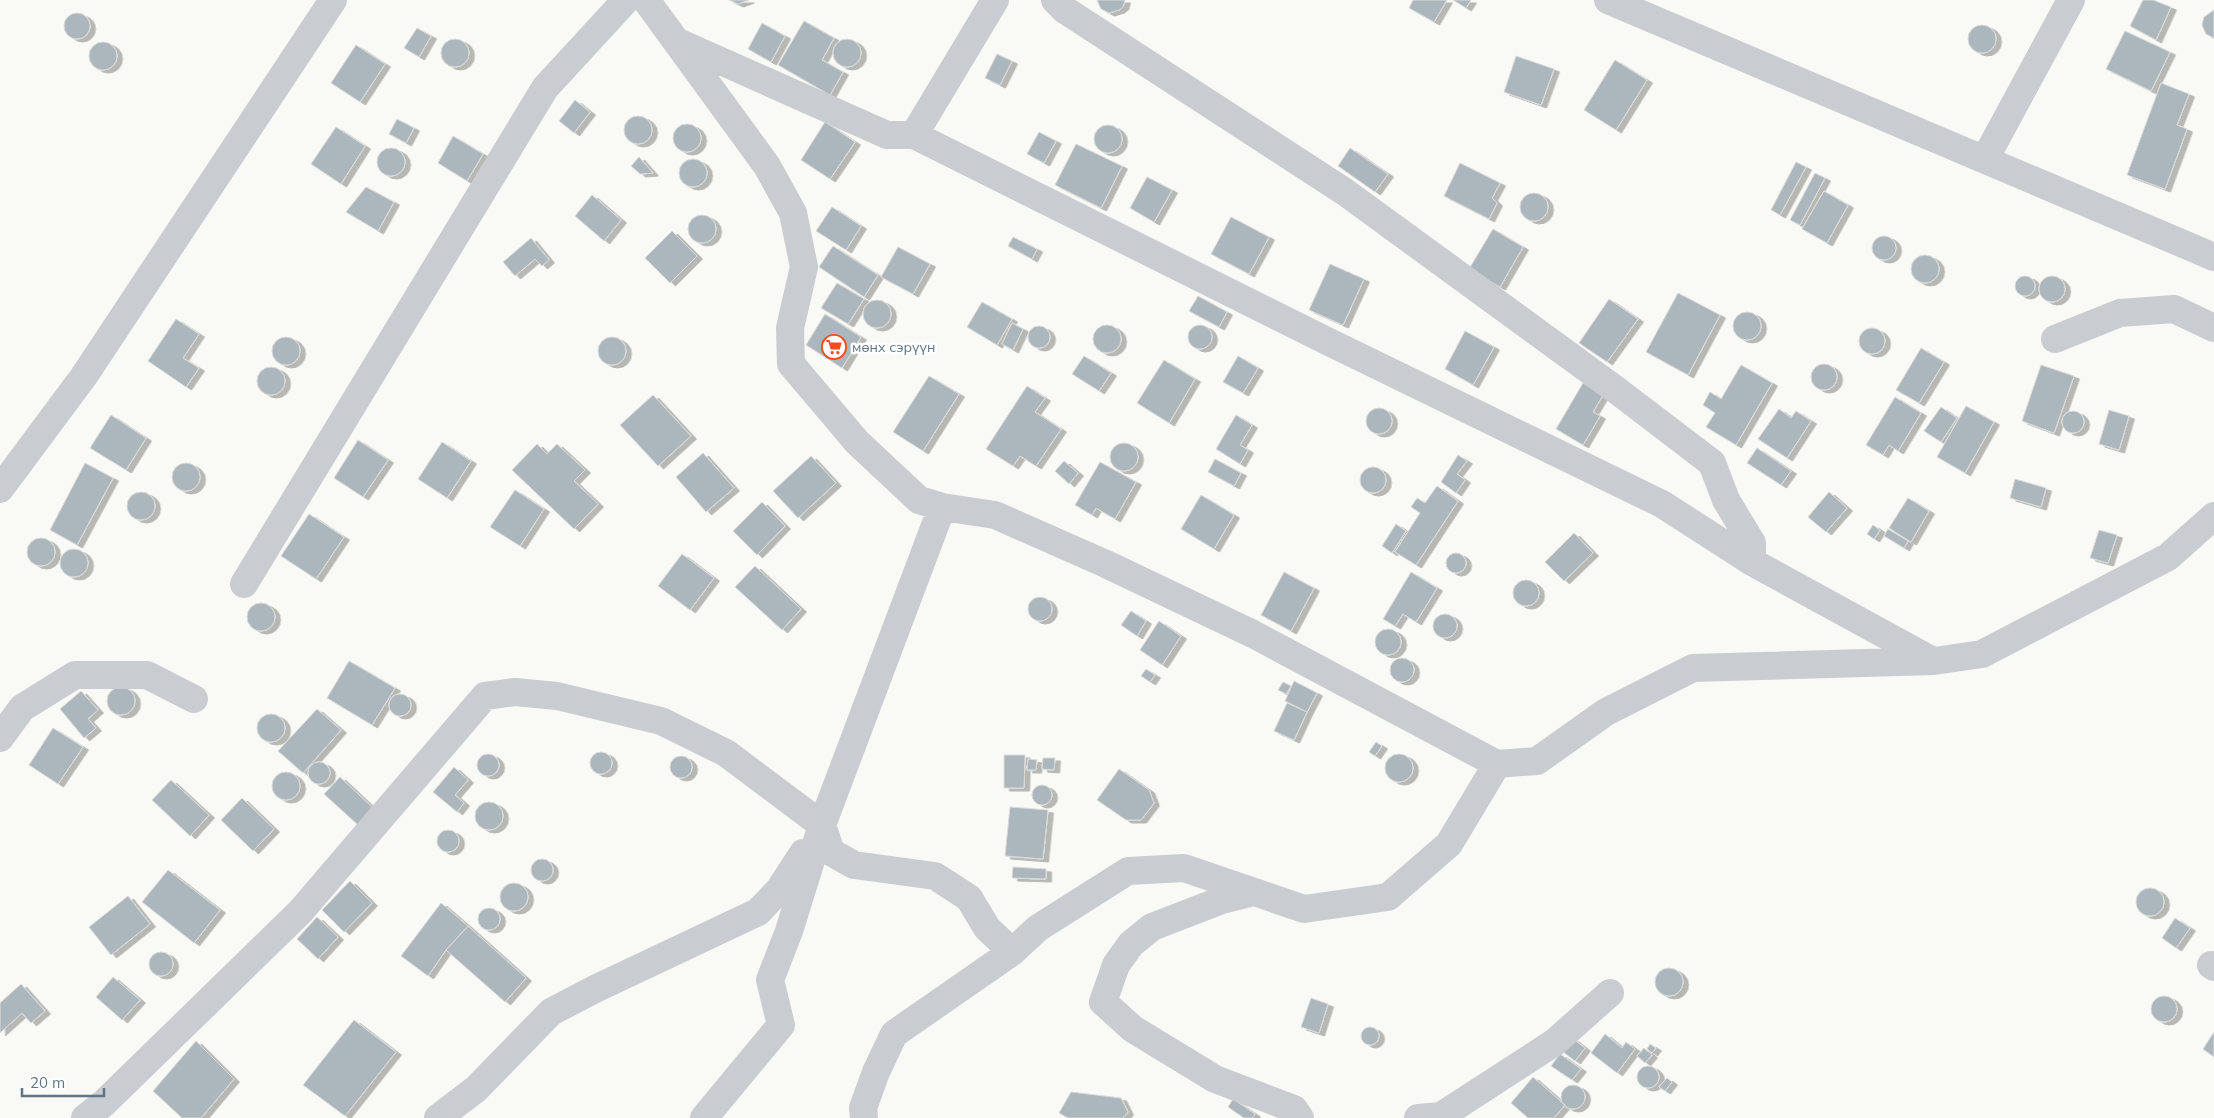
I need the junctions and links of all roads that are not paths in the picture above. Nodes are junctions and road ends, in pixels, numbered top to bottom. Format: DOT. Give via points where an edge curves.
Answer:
graph roads {
  1 [pos="332,0"];
  2 [pos="626,0"];
  3 [pos="646,0"];
  4 [pos="995,0"];
  5 [pos="1055,0"];
  6 [pos="1608,0"];
  7 [pos="2071,0"];
  8 [pos="678,42"];
  9 [pos="914,135"];
  10 [pos="1985,159"];
  11 [pos="2214,257"];
  12 [pos="2214,328"];
  13 [pos="2055,339"];
  14 [pos="0,489"];
  15 [pos="942,507"];
  16 [pos="2214,516"];
  17 [pos="1752,562"];
  18 [pos="244,584"];
  19 [pos="1934,661"];
  20 [pos="194,699"];
  21 [pos="0,738"];
  22 [pos="1497,764"];
  23 [pos="822,825"];
  24 [pos="1304,908"];
  25 [pos="1012,952"];
  26 [pos="1610,993"];
  27 [pos="85,1118"];
  28 [pos="438,1118"];
  29 [pos="704,1118"];
  30 [pos="864,1118"];
  31 [pos="1300,1118"];
  32 [pos="1418,1118"];
  1 -- 14 [label="street" via="84,376"];
  2 -- 18 [label="street" via="544,88"];
  3 -- 8 [label="street"];
  4 -- 9 [label="street"];
  5 -- 17 [label="street" via="1065,10 1345,192 1616,389 1712,463 1726,500 1752,543"];
  6 -- 10 [label="street"];
  7 -- 10 [label="street"];
  8 -- 9 [label="street" via="887,135"];
  8 -- 15 [label="street" via="767,166 794,213 804,267 790,328 791,364 857,442 919,500"];
  9 -- 17 [label="street" via="1662,504"];
  10 -- 11 [label="street"];
  12 -- 13 [label="street" via="2174,309 2120,313"];
  15 -- 22 [label="street" via="994,515 1106,564 1252,634"];
  15 -- 23 [label="street"];
  16 -- 19 [label="street" via="2168,558 1982,654"];
  17 -- 19 [label="street"];
  19 -- 22 [label="street" via="1693,668 1606,712 1537,761"];
  20 -- 21 [label="street" via="147,675 75,675 22,708"];
  22 -- 24 [label="street" via="1449,844 1388,897"];
  23 -- 25 [label="street" via="831,852 854,865 935,876 969,898 987,928"];
  23 -- 27 [label="street" via="726,754 661,721 557,696 515,692 485,696 300,912"];
  23 -- 28 [label="street" via="779,890 758,912 551,1012 476,1089"];
  23 -- 29 [label="street" via="770,980 780,1025"];
  24 -- 25 [label="street" via="1184,868 1128,871 1038,928"];
  24 -- 31 [label="street" via="1254,892 1222,900 1152,927 1131,944 1116,965 1103,1002 1133,1029 1215,1079 1294,1109"];
  25 -- 30 [label="street" via="894,1034 866,1099"];
  26 -- 32 [label="street" via="1555,1042 1441,1116"];
}
